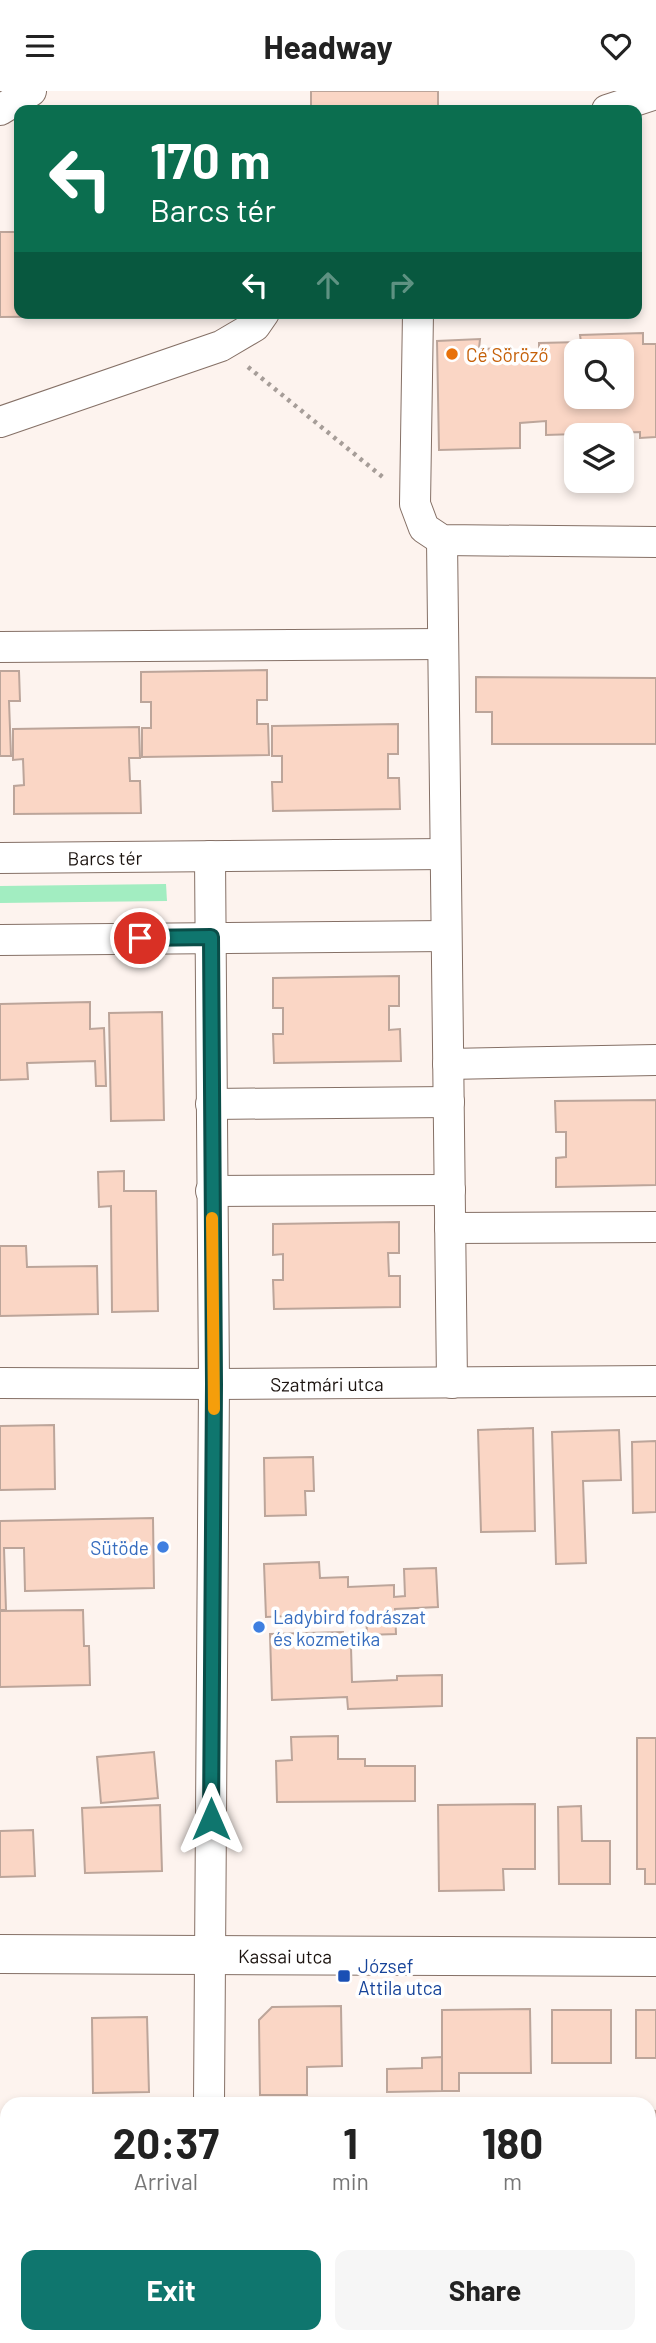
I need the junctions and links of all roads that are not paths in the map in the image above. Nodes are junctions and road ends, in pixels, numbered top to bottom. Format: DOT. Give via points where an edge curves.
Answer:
graph roads {
  1 [pos="31,91"];
  2 [pos="656,94"];
  3 [pos="622,105"];
  4 [pos="0,110"];
  5 [pos="260,319"];
  6 [pos="418,319"];
  7 [pos="0,422"];
  8 [pos="442,540"];
  9 [pos="656,542"];
  10 [pos="442,644"];
  11 [pos="0,647"];
  12 [pos="445,854"];
  13 [pos="210,856"];
  14 [pos="0,858"];
  15 [pos="446,936"];
  16 [pos="211,937"];
  17 [pos="0,940"];
  18 [pos="656,1060"];
  19 [pos="448,1065"];
  20 [pos="449,1102"];
  21 [pos="211,1104"];
  22 [pos="450,1190"];
  23 [pos="212,1191"];
  24 [pos="656,1227"];
  25 [pos="450,1228"];
  26 [pos="656,1381"];
  27 [pos="0,1383"];
  28 [pos="452,1383"];
  29 [pos="214,1384"];
  30 [pos="0,1954"];
  31 [pos="211,1955"];
  32 [pos="656,1957"];
  33 [pos="209,2097"];
  1 -- 4 [label="street"];
  2 -- 3 [label="street"];
  5 -- 7 [label="street" via="221,346"];
  6 -- 8 [label="street" via="415,504 424,528"];
  8 -- 9 [label="street"];
  8 -- 10 [label="street"];
  10 -- 11 [label="street"];
  10 -- 12 [label="street"];
  12 -- 13 [label="street, Barcs tér"];
  12 -- 15 [label="street"];
  13 -- 14 [label="street, Barcs tér"];
  13 -- 16 [label="street"];
  15 -- 16 [label="street"];
  15 -- 19 [label="street"];
  16 -- 17 [label="street"];
  16 -- 21 [label="street"];
  18 -- 19 [label="street"];
  19 -- 20 [label="street"];
  20 -- 21 [label="street"];
  20 -- 22 [label="street"];
  21 -- 23 [label="street"];
  22 -- 23 [label="street"];
  22 -- 25 [label="street"];
  23 -- 29 [label="street"];
  24 -- 25 [label="street"];
  25 -- 28 [label="street"];
  26 -- 28 [label="street, Szatmári utca"];
  27 -- 29 [label="street, Szatmári utca"];
  28 -- 29 [label="street, Szatmári utca"];
  29 -- 31 [label="street"];
  30 -- 31 [label="street, Kassai utca"];
  31 -- 32 [label="street, Kassai utca"];
  31 -- 33 [label="street"];
}
